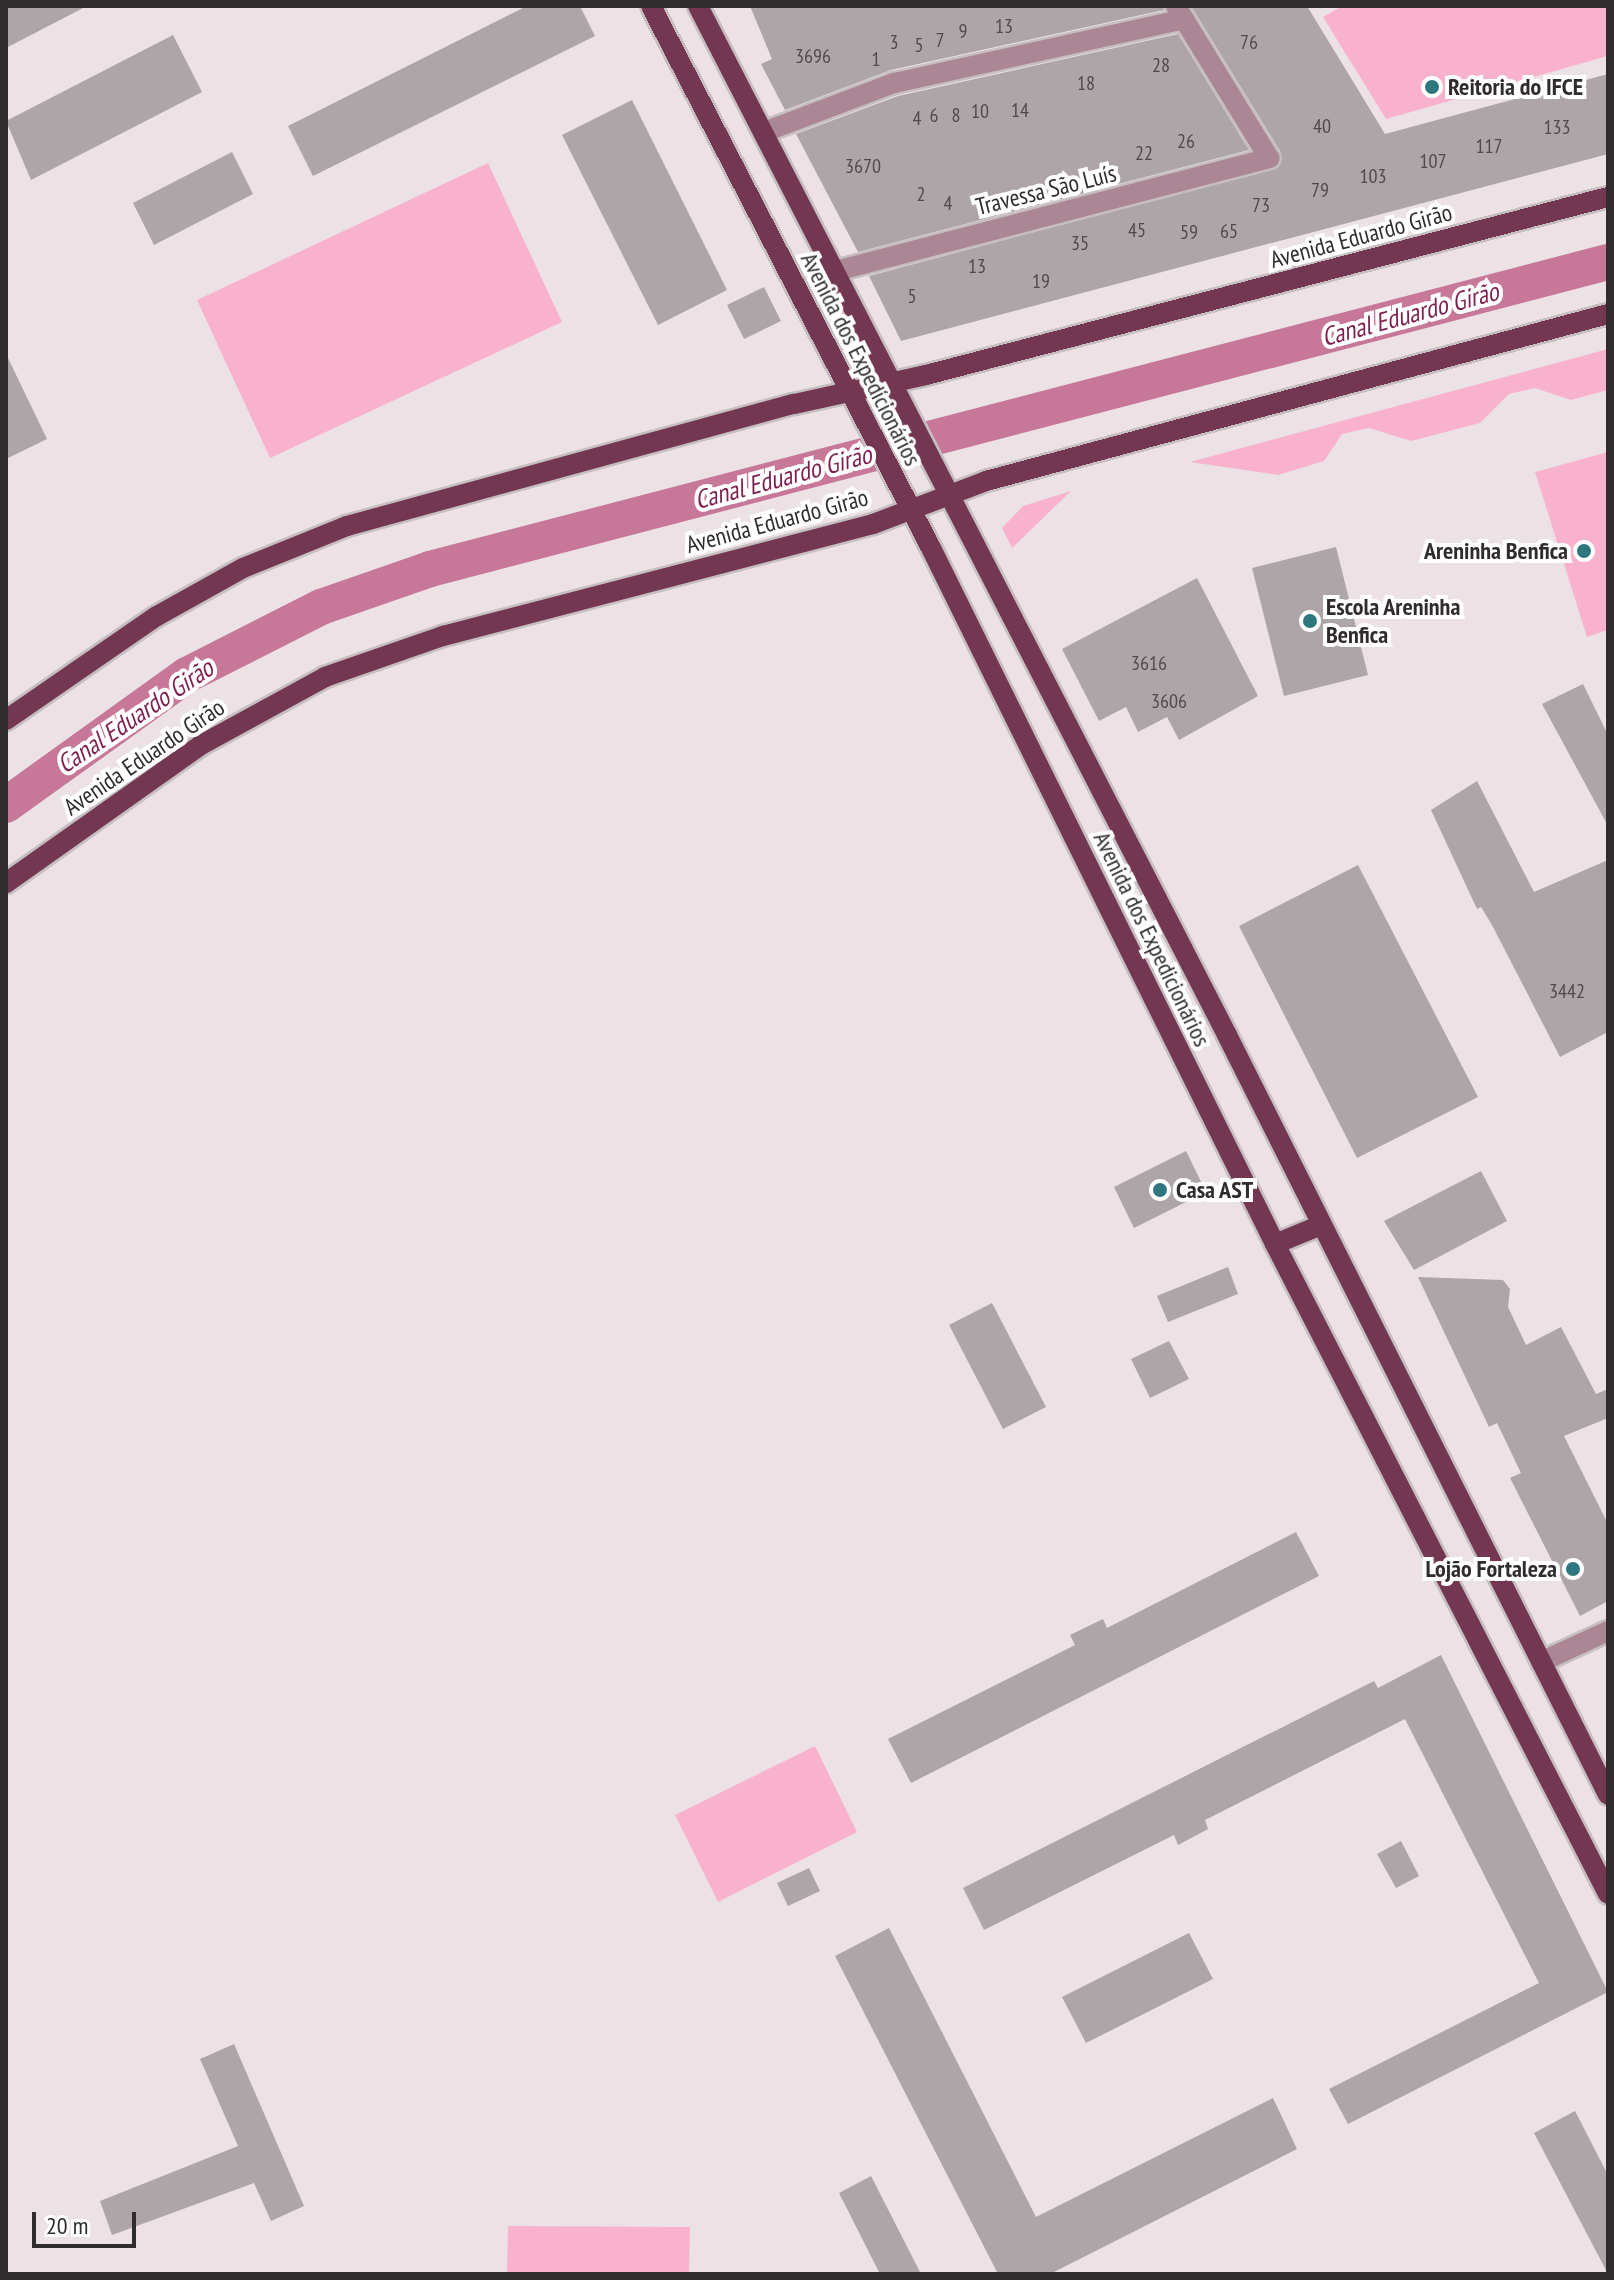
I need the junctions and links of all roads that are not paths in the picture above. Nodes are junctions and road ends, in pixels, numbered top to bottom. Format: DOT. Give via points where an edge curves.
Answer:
graph roads {
  1 [pos="651,6"];
  2 [pos="698,6"];
  3 [pos="1180,12"];
  4 [pos="764,132"];
  5 [pos="1608,197"];
  6 [pos="836,271"];
  7 [pos="1608,314"];
  8 [pos="891,382"];
  9 [pos="849,392"];
  10 [pos="948,495"];
  11 [pos="910,509"];
  12 [pos="6,720"];
  13 [pos="6,883"];
  14 [pos="1319,1226"];
  15 [pos="1275,1244"];
  16 [pos="1608,1631"];
  17 [pos="1541,1662"];
  18 [pos="1608,1795"];
  19 [pos="1608,1894"];
  1 -- 9 [label="main road, Avenida dos Expedicionários"];
  2 -- 4 [label="main road, Avenida dos Expedicionários"];
  3 -- 4 [label="street" via="894,83"];
  3 -- 6 [label="street, Travessa São Luís" via="1269,158"];
  4 -- 6 [label="main road, Avenida dos Expedicionários"];
  5 -- 8 [label="main road, Avenida Eduardo Girão"];
  6 -- 8 [label="main road, Avenida dos Expedicionários"];
  7 -- 10 [label="main road, Avenida Eduardo Girão"];
  8 -- 9 [label="main road, Avenida Eduardo Girão"];
  8 -- 10 [label="main road, Avenida dos Expedicionários"];
  9 -- 11 [label="main road, Avenida dos Expedicionários"];
  9 -- 12 [label="main road, Avenida Eduardo Girão" via="347,526 243,568 169,609"];
  10 -- 11 [label="main road, Avenida Eduardo Girão"];
  10 -- 14 [label="main road, Avenida dos Expedicionários" via="1227,1035"];
  11 -- 13 [label="main road, Avenida Eduardo Girão" via="873,524 443,636 325,677 201,745"];
  11 -- 15 [label="main road, Avenida dos Expedicionários"];
  14 -- 15 [label="main road"];
  14 -- 17 [label="main road, Avenida dos Expedicionários"];
  15 -- 19 [label="main road, Avenida dos Expedicionários"];
  16 -- 17 [label="street"];
  17 -- 18 [label="main road, Avenida dos Expedicionários"];
}
